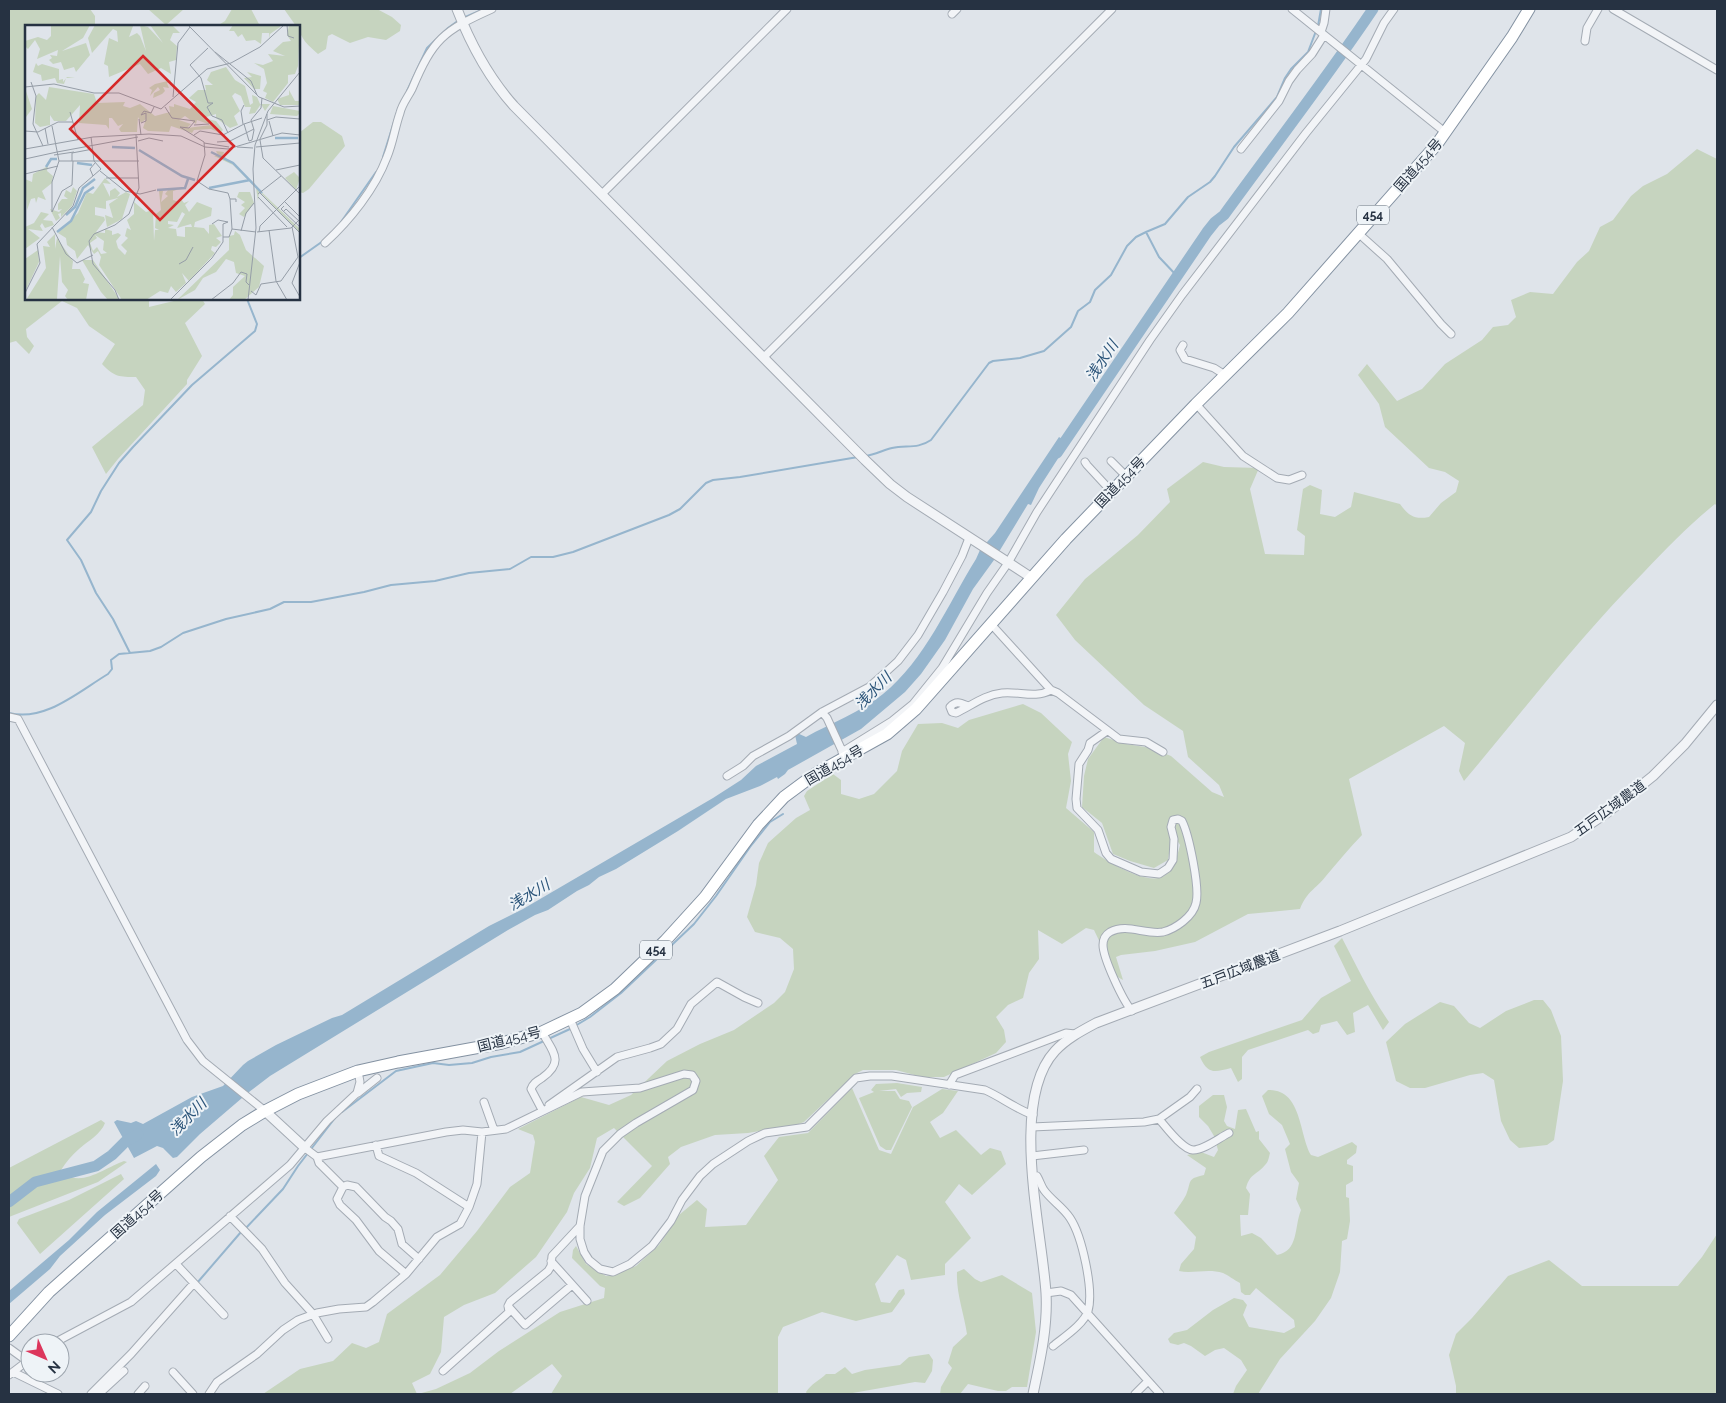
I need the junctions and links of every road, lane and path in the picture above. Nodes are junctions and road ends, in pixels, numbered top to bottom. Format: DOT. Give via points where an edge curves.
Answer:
graph roads {
  1 [pos="457,9"];
  2 [pos="492,9"];
  3 [pos="788,9"];
  4 [pos="1112,9"];
  5 [pos="1292,9"];
  6 [pos="1326,9"];
  7 [pos="1394,9"];
  8 [pos="1529,9"];
  9 [pos="1598,9"];
  10 [pos="1613,9"];
  11 [pos="462,22"];
  12 [pos="1325,35"];
  13 [pos="1584,41"];
  14 [pos="1359,63"];
  15 [pos="1717,70"];
  16 [pos="1446,133"];
  17 [pos="1241,148"];
  18 [pos="602,194"];
  19 [pos="1358,233"];
  20 [pos="325,243"];
  21 [pos="1451,334"];
  22 [pos="1183,345"];
  23 [pos="764,357"];
  24 [pos="1225,375"];
  25 [pos="1196,404"];
  26 [pos="1111,461"];
  27 [pos="1085,462"];
  28 [pos="1302,475"];
  29 [pos="1126,476"];
  30 [pos="1111,491"];
  31 [pos="972,540"];
  32 [pos="1006,561"];
  33 [pos="1032,578"];
  34 [pos="991,624"];
  35 [pos="1051,690"];
  36 [pos="1717,705"];
  37 [pos="968,706"];
  38 [pos="824,715"];
  39 [pos="9,717"];
  40 [pos="1107,731"];
  41 [pos="842,752"];
  42 [pos="1162,752"];
  43 [pos="727,776"];
  44 [pos="758,1002"];
  45 [pos="1132,1011"];
  46 [pos="570,1019"];
  47 [pos="542,1032"];
  48 [pos="1075,1034"];
  49 [pos="358,1071"];
  50 [pos="597,1072"];
  51 [pos="377,1078"];
  52 [pos="948,1085"];
  53 [pos="1198,1089"];
  54 [pos="357,1093"];
  55 [pos="484,1102"];
  56 [pos="265,1111"];
  57 [pos="541,1112"];
  58 [pos="1033,1115"];
  59 [pos="1159,1119"];
  60 [pos="1032,1127"];
  61 [pos="494,1130"];
  62 [pos="482,1132"];
  63 [pos="1228,1133"];
  64 [pos="376,1145"];
  65 [pos="305,1148"];
  66 [pos="1084,1150"];
  67 [pos="1032,1156"];
  68 [pos="317,1157"];
  69 [pos="1037,1176"];
  70 [pos="343,1187"];
  71 [pos="470,1206"];
  72 [pos="230,1216"];
  73 [pos="580,1226"];
  74 [pos="419,1259"];
  75 [pos="551,1261"];
  76 [pos="176,1264"];
  77 [pos="406,1274"];
  78 [pos="194,1283"];
  79 [pos="572,1284"];
  80 [pos="1046,1293"];
  81 [pos="587,1301"];
  82 [pos="508,1306"];
  83 [pos="1088,1312"];
  84 [pos="313,1314"];
  85 [pos="224,1315"];
  86 [pos="70,1334"];
  87 [pos="9,1336"];
  88 [pos="328,1339"];
  89 [pos="1053,1346"];
  90 [pos="9,1348"];
  91 [pos="20,1355"];
  92 [pos="124,1371"];
  93 [pos="173,1372"];
  94 [pos="443,1372"];
  95 [pos="11,1373"];
  96 [pos="1148,1381"];
  97 [pos="146,1386"];
  98 [pos="58,1394"];
  99 [pos="91,1394"];
  100 [pos="99,1394"];
  101 [pos="138,1394"];
  102 [pos="193,1394"];
  103 [pos="209,1394"];
  104 [pos="1033,1394"];
  105 [pos="1135,1394"];
  106 [pos="1160,1394"];
  1 -- 11 [label="street"];
  2 -- 11 [label="street"];
  3 -- 18 [label="street"];
  4 -- 23 [label="street"];
  5 -- 12 [label="street"];
  6 -- 12 [label="street"];
  7 -- 14 [label="street" via="1366,58"];
  8 -- 16 [label="highway, 国道454号 / 454"];
  9 -- 13 [label="street"];
  10 -- 15 [label="street"];
  11 -- 18 [label="street" via="479,58 504,95"];
  11 -- 20 [label="street" via="434,46 402,108 380,172 355,210"];
  12 -- 14 [label="street"];
  12 -- 17 [label="street"];
  14 -- 16 [label="street"];
  14 -- 32 [label="street" via="1150,340"];
  16 -- 19 [label="highway, 国道454号 / 454"];
  18 -- 23 [label="street"];
  19 -- 21 [label="street" via="1387,259"];
  19 -- 24 [label="highway, 国道454号 / 454" via="1288,313"];
  22 -- 24 [label="street" via="1180,350 1185,359"];
  23 -- 31 [label="street" via="890,484"];
  24 -- 25 [label="highway, 国道454号 / 454"];
  25 -- 28 [label="street" via="1243,456 1277,478 1289,480"];
  25 -- 29 [label="highway, 国道454号 / 454"];
  26 -- 29 [label="street"];
  27 -- 30 [label="street"];
  29 -- 30 [label="highway, 国道454号 / 454"];
  30 -- 33 [label="highway, 国道454号 / 454"];
  31 -- 32 [label="street"];
  31 -- 38 [label="street" via="918,635 903,655 869,687"];
  32 -- 33 [label="street"];
  32 -- 41 [label="street" via="955,648 913,704"];
  33 -- 34 [label="highway, 国道454号 / 454"];
  34 -- 35 [label="street"];
  34 -- 41 [label="highway, 国道454号 / 454" via="902,723 880,738"];
  35 -- 37 [label="street" via="1033,695 1001,693"];
  35 -- 40 [label="street"];
  36 -- 45 [label="street, 五戸広域農道" via="1653,776 1571,837"];
  38 -- 41 [label="street"];
  38 -- 43 [label="street" via="753,756"];
  39 -- 56 [label="street" via="18,719 187,1040 203,1060"];
  40 -- 42 [label="street" via="1119,738 1146,742"];
  40 -- 45 [label="street" via="1090,743 1079,764 1077,808 1098,830 1111,859 1150,874 1158,874 1168,868 1173,860 1172,827 1173,820 1178,818 1191,847 1195,877 1196,904 1173,929 1160,932 1123,929 1105,936 1103,943 1109,964 1125,1004"];
  41 -- 46 [label="highway, 国道454号 / 454" via="768,812 705,897 665,941 614,989"];
  44 -- 50 [label="street" via="717,982 691,1004 677,1029 661,1044 617,1057"];
  45 -- 48 [label="street, 五戸広域農道"];
  46 -- 47 [label="highway, 国道454号 / 454"];
  46 -- 50 [label="street" via="582,1049"];
  47 -- 49 [label="highway, 国道454号 / 454"];
  47 -- 57 [label="street" via="556,1059 551,1072 533,1085"];
  48 -- 52 [label="street" via="1066,1033 955,1075"];
  48 -- 58 [label="street, 五戸広域農道" via="1055,1051 1045,1065 1034,1095"];
  49 -- 54 [label="street"];
  49 -- 56 [label="highway, 国道454号 / 454" via="298,1094"];
  50 -- 57 [label="street"];
  51 -- 54 [label="street"];
  52 -- 58 [label="street" via="985,1090"];
  52 -- 73 [label="street" via="892,1076 856,1078 807,1127 765,1133 713,1164 682,1200 652,1246 630,1264 613,1272 600,1269 584,1252"];
  53 -- 59 [label="street"];
  54 -- 65 [label="street" via="327,1121"];
  55 -- 61 [label="street"];
  56 -- 65 [label="street"];
  56 -- 87 [label="highway, 国道454号 / 454" via="195,1162 49,1292"];
  57 -- 61 [label="street" via="506,1129"];
  57 -- 73 [label="street" via="582,1092 640,1088 684,1074 692,1075 696,1081 693,1090 636,1123 603,1151 585,1196"];
  58 -- 60 [label="street, 五戸広域農道"];
  59 -- 60 [label="street"];
  59 -- 63 [label="street" via="1183,1145 1192,1150 1200,1149"];
  60 -- 67 [label="street, 五戸広域農道"];
  61 -- 62 [label="street"];
  62 -- 64 [label="street" via="446,1132"];
  62 -- 71 [label="street" via="479,1170"];
  64 -- 68 [label="street"];
  64 -- 71 [label="street" via="379,1156 416,1173"];
  65 -- 68 [label="street"];
  65 -- 72 [label="street" via="290,1165"];
  66 -- 67 [label="street"];
  67 -- 80 [label="street, 五戸広域農道"];
  68 -- 70 [label="street"];
  69 -- 83 [label="street" via="1044,1190 1069,1216 1078,1231 1089,1286"];
  70 -- 74 [label="street" via="356,1187 391,1221 398,1229 402,1244"];
  70 -- 77 [label="street" via="337,1199 340,1205 356,1220 379,1251"];
  71 -- 74 [label="street" via="460,1224 437,1237"];
  72 -- 76 [label="street"];
  72 -- 84 [label="street" via="262,1249 285,1283"];
  73 -- 75 [label="street"];
  74 -- 77 [label="street"];
  75 -- 79 [label="street"];
  75 -- 82 [label="street" via="548,1271"];
  76 -- 78 [label="street"];
  76 -- 86 [label="street" via="131,1302"];
  77 -- 84 [label="street" via="366,1307"];
  78 -- 85 [label="street"];
  78 -- 99 [label="street" via="126,1360"];
  79 -- 81 [label="street"];
  79 -- 82 [label="street" via="525,1325"];
  80 -- 83 [label="street" via="1061,1291 1071,1295"];
  80 -- 104 [label="street, 五戸広域農道" via="1046,1324"];
  82 -- 94 [label="street" via="509,1312"];
  83 -- 89 [label="street"];
  83 -- 96 [label="street"];
  84 -- 88 [label="street"];
  84 -- 103 [label="street" via="283,1330 257,1354 217,1382"];
  90 -- 91 [label="street"];
  92 -- 100 [label="street"];
  93 -- 102 [label="street"];
  95 -- 98 [label="street"];
  96 -- 105 [label="street"];
  96 -- 106 [label="street"];
  97 -- 101 [label="street"];
}
